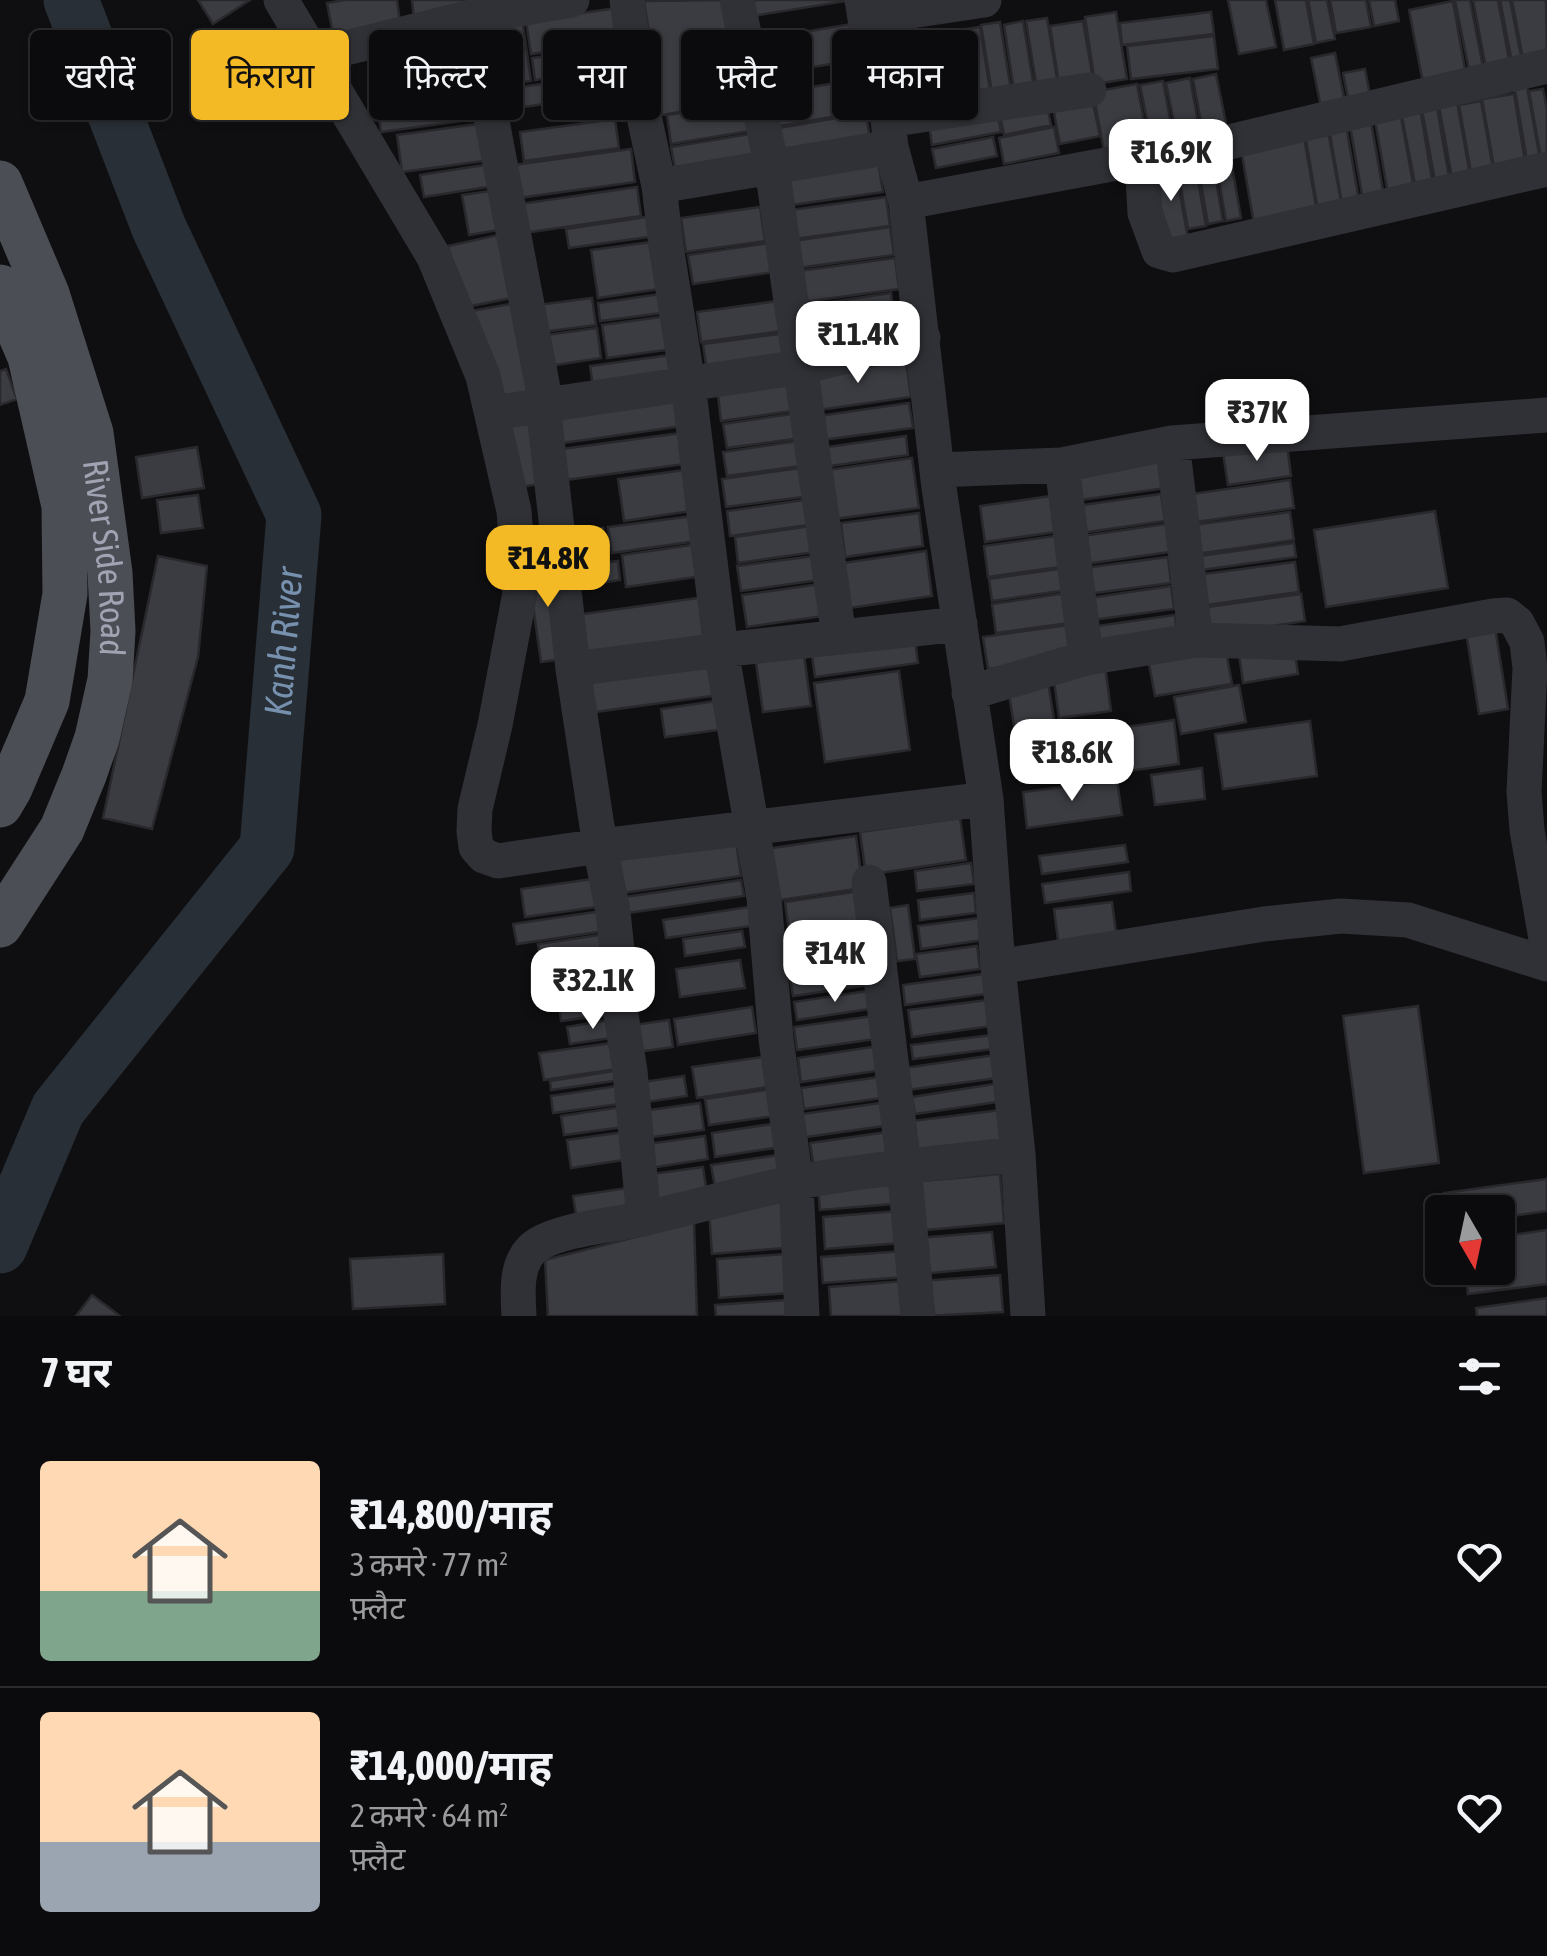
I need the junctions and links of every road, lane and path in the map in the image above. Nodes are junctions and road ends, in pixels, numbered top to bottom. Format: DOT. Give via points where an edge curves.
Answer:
graph roads {
  1 [pos="281,0"];
  2 [pos="572,0"];
  3 [pos="627,0"];
  4 [pos="737,0"];
  5 [pos="984,0"];
  6 [pos="863,9"];
  7 [pos="472,18"];
  8 [pos="298,30"];
  9 [pos="349,47"];
  10 [pos="1547,66"];
  11 [pos="1089,90"];
  12 [pos="349,116"];
  13 [pos="890,134"];
  14 [pos="1142,158"];
  15 [pos="772,168"];
  16 [pos="1547,169"];
  17 [pos="0,183"];
  18 [pos="659,186"];
  19 [pos="906,202"];
  20 [pos="0,287"];
  21 [pos="922,338"];
  22 [pos="802,368"];
  23 [pos="688,384"];
  24 [pos="544,404"];
  25 [pos="492,413"];
  26 [pos="1547,415"];
  27 [pos="1172,443"];
  28 [pos="1062,465"];
  29 [pos="937,470"];
  30 [pos="960,624"];
  31 [pos="838,637"];
  32 [pos="1196,640"];
  33 [pos="721,650"];
  34 [pos="1086,658"];
  35 [pos="573,669"];
  36 [pos="970,692"];
  37 [pos="986,799"];
  38 [pos="0,805"];
  39 [pos="752,826"];
  40 [pos="600,846"];
  41 [pos="870,882"];
  42 [pos="0,925"];
  43 [pos="1547,944"];
  44 [pos="1547,964"];
  45 [pos="998,967"];
  46 [pos="1018,1154"];
  47 [pos="904,1166"];
  48 [pos="796,1182"];
  49 [pos="644,1218"];
  50 [pos="520,1316"];
  51 [pos="802,1316"];
  52 [pos="918,1316"];
  53 [pos="1028,1316"];
  1 -- 8 [label="street"];
  2 -- 7 [label="street"];
  3 -- 18 [label="street"];
  4 -- 15 [label="street"];
  5 -- 6 [label="street"];
  6 -- 13 [label="street"];
  7 -- 9 [label="street"];
  7 -- 24 [label="street"];
  10 -- 14 [label="street"];
  11 -- 13 [label="street"];
  12 -- 25 [label="street" via="434,257"];
  13 -- 15 [label="street"];
  13 -- 19 [label="street"];
  14 -- 16 [label="street" via="1145,213 1159,251 1173,255"];
  14 -- 19 [label="street"];
  15 -- 18 [label="street"];
  15 -- 22 [label="street"];
  17 -- 42 [label="main road, River Side Road" via="47,294 91,433 113,631 110,680 84,775 62,829"];
  18 -- 23 [label="street"];
  19 -- 21 [label="street"];
  20 -- 38 [label="main road, River Side Road" via="30,357 64,506 65,594 48,702"];
  21 -- 22 [label="street"];
  21 -- 29 [label="street"];
  22 -- 23 [label="street"];
  22 -- 31 [label="street"];
  23 -- 24 [label="street"];
  23 -- 33 [label="street"];
  24 -- 25 [label="street"];
  24 -- 35 [label="street"];
  25 -- 40 [label="street" via="514,511 520,593 475,809 476,846 498,861"];
  26 -- 27 [label="street"];
  27 -- 28 [label="street"];
  27 -- 32 [label="street"];
  28 -- 29 [label="street"];
  28 -- 34 [label="street"];
  29 -- 30 [label="street"];
  30 -- 31 [label="street"];
  30 -- 36 [label="street"];
  31 -- 33 [label="street"];
  32 -- 34 [label="street"];
  32 -- 43 [label="street" via="1340,644 1493,616 1517,623 1528,642 1530,668 1527,830"];
  33 -- 35 [label="street"];
  33 -- 39 [label="street"];
  34 -- 36 [label="street"];
  35 -- 40 [label="street"];
  36 -- 37 [label="street"];
  37 -- 39 [label="street"];
  37 -- 45 [label="street"];
  39 -- 40 [label="street"];
  39 -- 48 [label="street"];
  40 -- 49 [label="street" via="613,912"];
  41 -- 47 [label="street"];
  44 -- 45 [label="street" via="1408,920 1342,916"];
  45 -- 46 [label="street"];
  46 -- 47 [label="street"];
  46 -- 53 [label="street"];
  47 -- 48 [label="street"];
  47 -- 52 [label="street"];
  48 -- 49 [label="street"];
  48 -- 51 [label="street"];
  49 -- 50 [label="street" via="563,1233 532,1248 522,1267"];
}
